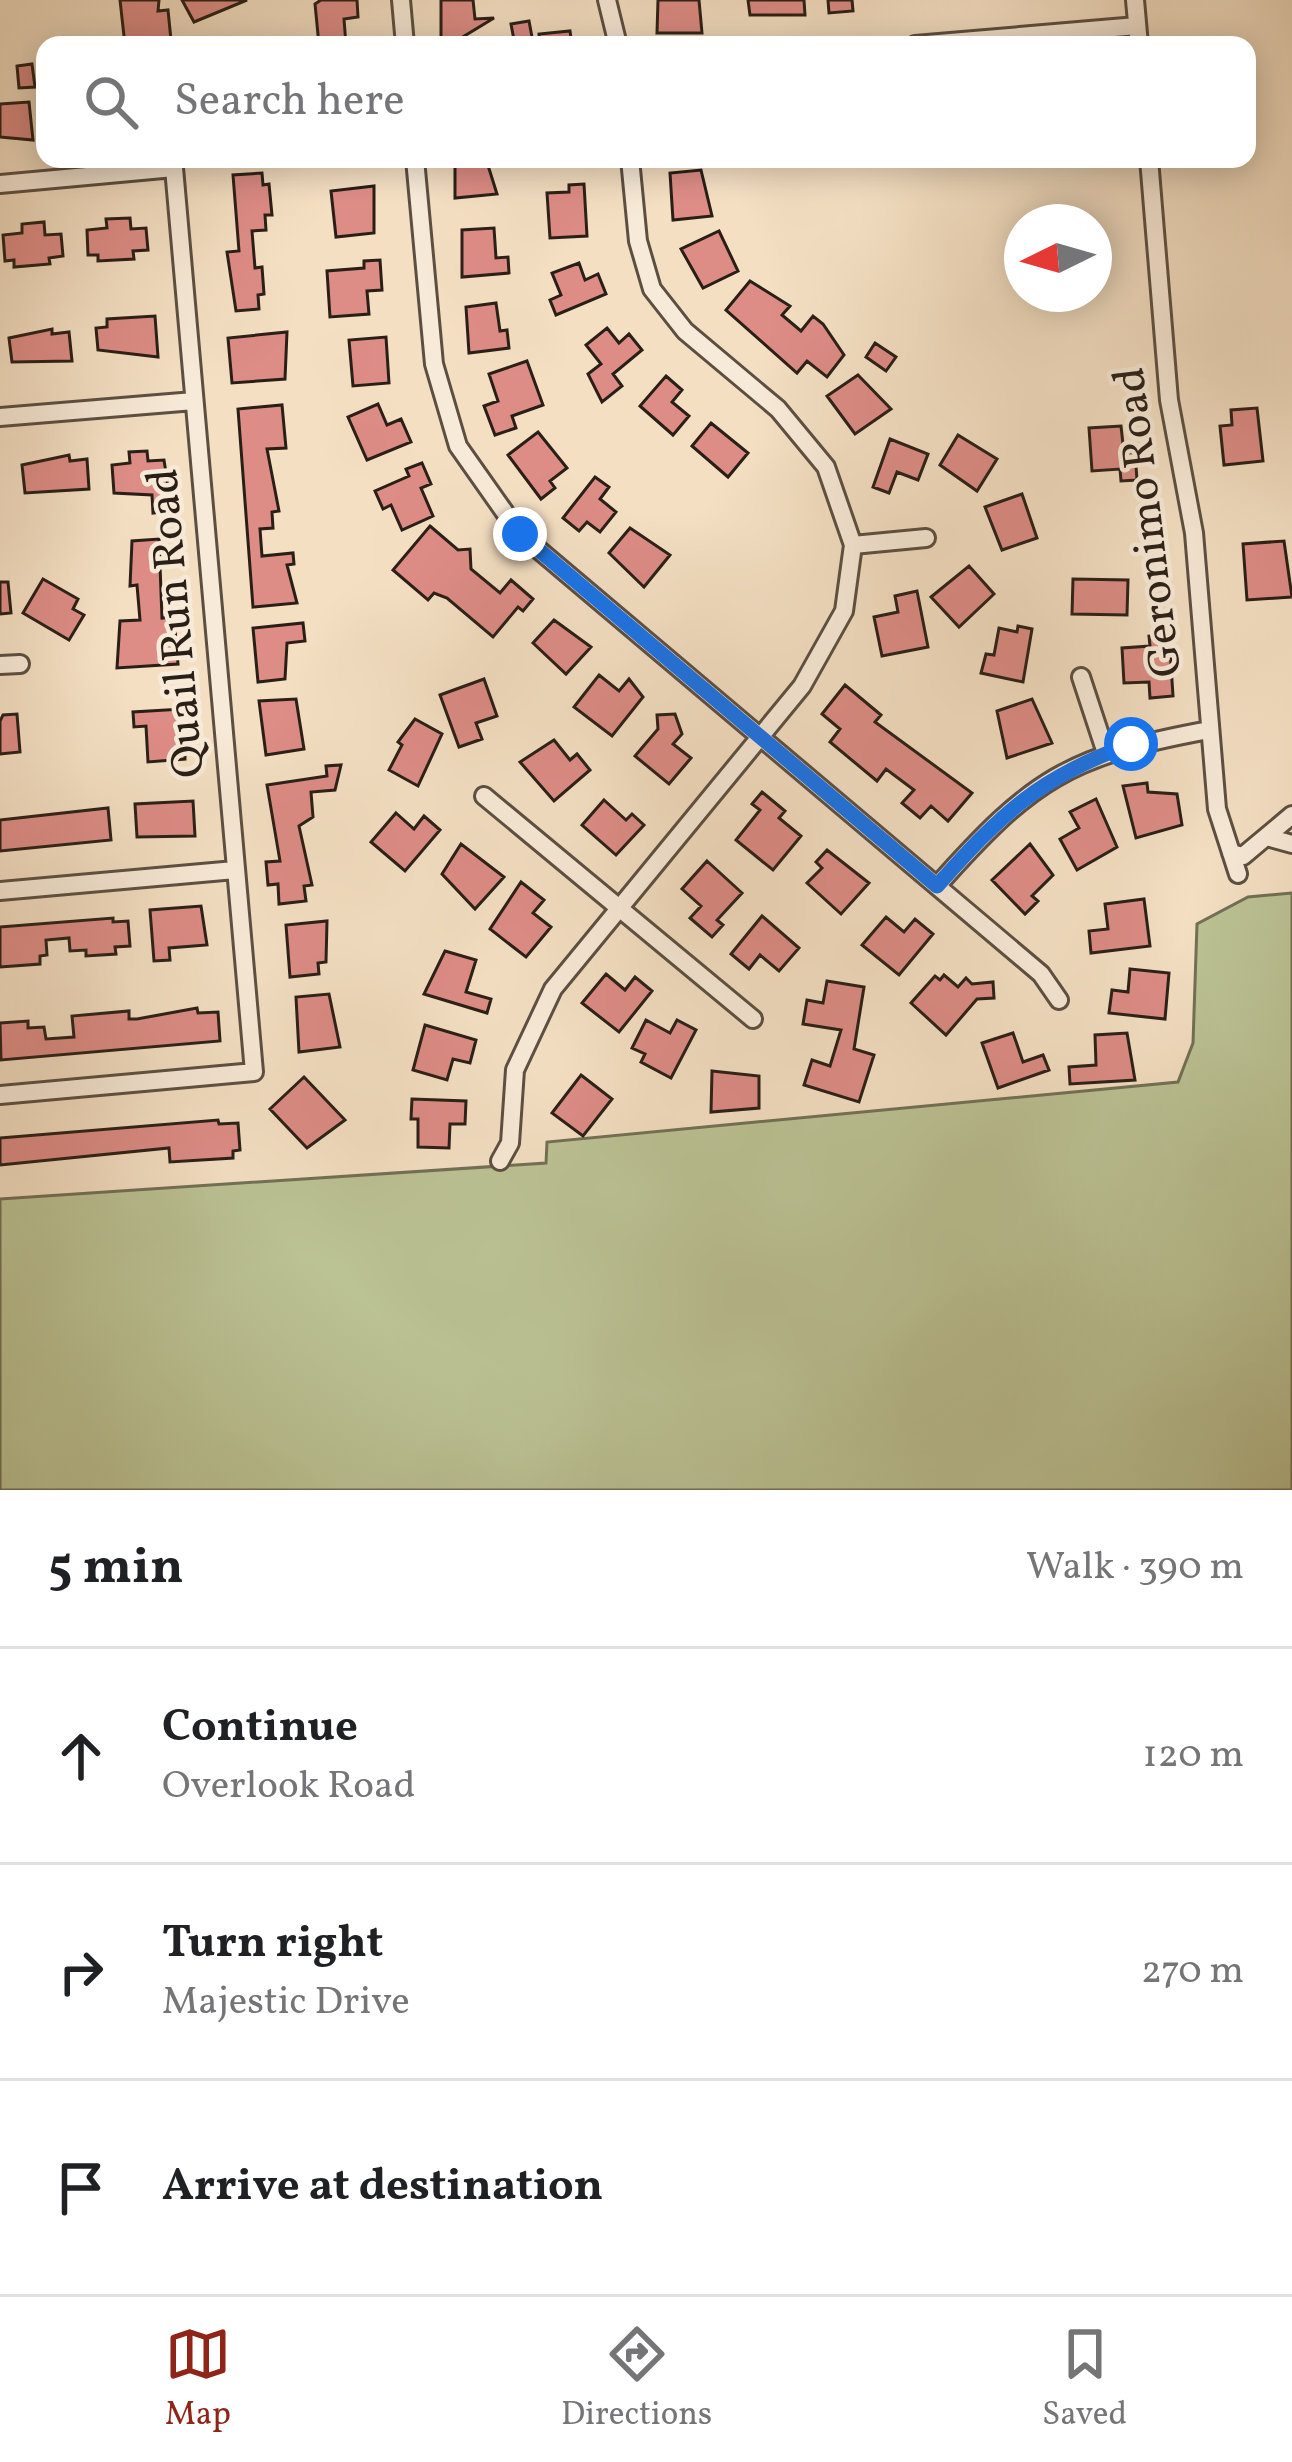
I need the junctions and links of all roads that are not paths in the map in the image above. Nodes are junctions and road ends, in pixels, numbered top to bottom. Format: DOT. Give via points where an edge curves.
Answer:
graph roads {
  1 [pos="401,0"];
  2 [pos="607,0"];
  3 [pos="1136,0"];
  4 [pos="1138,35"];
  5 [pos="404,36"];
  6 [pos="616,36"];
  7 [pos="417,168"];
  8 [pos="631,168"];
  9 [pos="1150,168"];
  10 [pos="0,184"];
  11 [pos="194,401"];
  12 [pos="0,416"];
  13 [pos="926,538"];
  14 [pos="853,545"];
  15 [pos="20,664"];
  16 [pos="0,665"];
  17 [pos="1081,677"];
  18 [pos="1209,730"];
  19 [pos="761,736"];
  20 [pos="1106,753"];
  21 [pos="484,796"];
  22 [pos="1292,815"];
  23 [pos="1267,837"];
  24 [pos="1292,844"];
  25 [pos="1232,853"];
  26 [pos="236,870"];
  27 [pos="1238,874"];
  28 [pos="937,886"];
  29 [pos="0,891"];
  30 [pos="619,909"];
  31 [pos="1059,1000"];
  32 [pos="753,1019"];
  33 [pos="0,1095"];
  34 [pos="500,1161"];
  1 -- 5 [label="street"];
  2 -- 6 [label="street"];
  3 -- 4 [label="street"];
  7 -- 19 [label="street" via="434,364 458,446 520,534"];
  8 -- 14 [label="street" via="652,289 826,466"];
  9 -- 18 [label="street, Geronimo Road"];
  10 -- 11 [label="street, Quail Run Road" via="174,168"];
  11 -- 12 [label="street"];
  11 -- 26 [label="street, Quail Run Road"];
  13 -- 14 [label="street"];
  14 -- 19 [label="street" via="844,611 802,686"];
  15 -- 16 [label="street"];
  17 -- 20 [label="street"];
  18 -- 20 [label="street"];
  18 -- 25 [label="street, Geronimo Road" via="1217,808"];
  19 -- 28 [label="street"];
  19 -- 30 [label="street"];
  20 -- 28 [label="street" via="1064,769 998,818"];
  21 -- 30 [label="street"];
  22 -- 23 [label="street"];
  23 -- 24 [label="street"];
  23 -- 25 [label="street" via="1243,856"];
  25 -- 27 [label="street, Geronimo Road"];
  26 -- 29 [label="street"];
  26 -- 33 [label="street, Quail Run Road" via="254,1072"];
  28 -- 31 [label="street" via="1041,974"];
  30 -- 32 [label="street"];
  30 -- 34 [label="street" via="553,989 515,1070 510,1143"];
}
